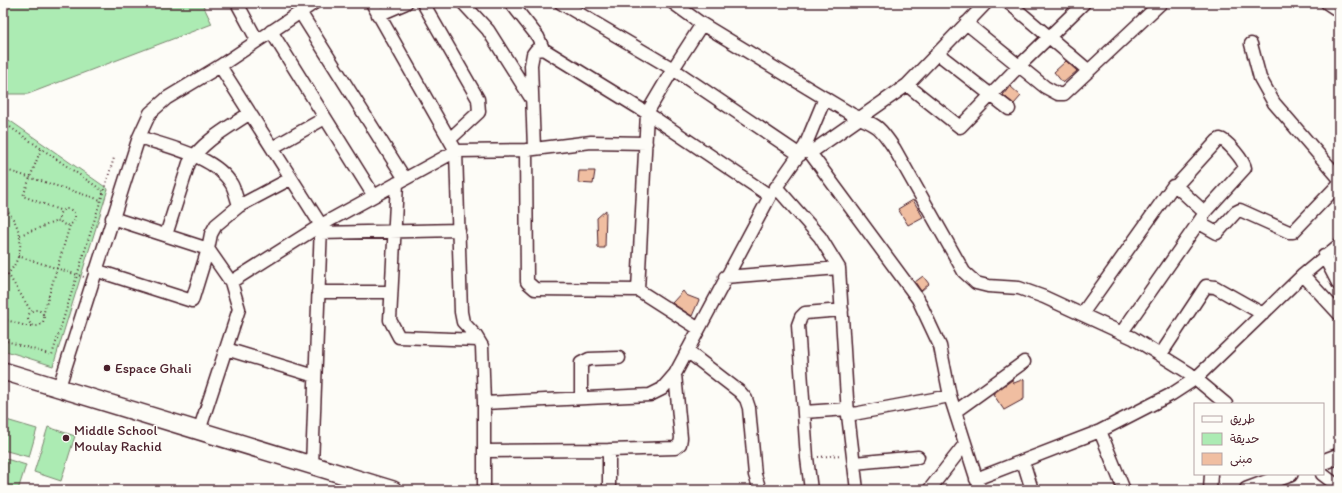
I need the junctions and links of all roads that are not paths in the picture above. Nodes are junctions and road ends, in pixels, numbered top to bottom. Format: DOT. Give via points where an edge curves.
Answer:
graph roads {
  1 [pos="237,3"];
  2 [pos="314,3"];
  3 [pos="372,3"];
  4 [pos="406,3"];
  5 [pos="422,3"];
  6 [pos="463,3"];
  7 [pos="511,3"];
  8 [pos="561,3"];
  9 [pos="673,3"];
  10 [pos="986,3"];
  11 [pos="1009,3"];
  12 [pos="1084,3"];
  13 [pos="1161,3"];
  14 [pos="1327,3"];
  15 [pos="1339,11"];
  16 [pos="300,12"];
  17 [pos="378,15"];
  18 [pos="966,23"];
  19 [pos="702,24"];
  20 [pos="271,31"];
  21 [pos="1049,36"];
  22 [pos="257,40"];
  23 [pos="1251,44"];
  24 [pos="543,49"];
  25 [pos="937,53"];
  26 [pos="220,66"];
  27 [pos="1019,66"];
  28 [pos="673,69"];
  29 [pos="1089,71"];
  30 [pos="907,85"];
  31 [pos="990,94"];
  32 [pos="825,98"];
  33 [pos="532,99"];
  34 [pos="1009,109"];
  35 [pos="250,113"];
  36 [pos="647,113"];
  37 [pos="325,118"];
  38 [pos="860,119"];
  39 [pos="139,137"];
  40 [pos="450,139"];
  41 [pos="646,143"];
  42 [pos="272,148"];
  43 [pos="530,149"];
  44 [pos="456,151"];
  45 [pos="805,152"];
  46 [pos="194,155"];
  47 [pos="1339,178"];
  48 [pos="290,179"];
  49 [pos="401,181"];
  50 [pos="1339,184"];
  51 [pos="1176,186"];
  52 [pos="773,192"];
  53 [pos="374,196"];
  54 [pos="239,206"];
  55 [pos="112,218"];
  56 [pos="1201,218"];
  57 [pos="321,229"];
  58 [pos="459,230"];
  59 [pos="395,232"];
  60 [pos="166,235"];
  61 [pos="1339,245"];
  62 [pos="208,249"];
  63 [pos="1324,256"];
  64 [pos="839,268"];
  65 [pos="94,275"];
  66 [pos="1303,275"];
  67 [pos="725,277"];
  68 [pos="231,282"];
  69 [pos="1339,284"];
  70 [pos="638,290"];
  71 [pos="318,292"];
  72 [pos="391,292"];
  73 [pos="842,310"];
  74 [pos="1082,314"];
  75 [pos="1263,314"];
  76 [pos="1339,314"];
  77 [pos="699,329"];
  78 [pos="1122,332"];
  79 [pos="478,340"];
  80 [pos="226,349"];
  81 [pos="687,351"];
  82 [pos="1161,354"];
  83 [pos="619,358"];
  84 [pos="1024,362"];
  85 [pos="3,371"];
  86 [pos="676,374"];
  87 [pos="316,376"];
  88 [pos="1195,379"];
  89 [pos="58,387"];
  90 [pos="950,396"];
  91 [pos="581,398"];
  92 [pos="1220,402"];
  93 [pos="484,403"];
  94 [pos="956,411"];
  95 [pos="804,412"];
  96 [pos="848,412"];
  97 [pos="199,431"];
  98 [pos="1100,432"];
  99 [pos="965,444"];
  100 [pos="609,450"];
  101 [pos="484,451"];
  102 [pos="1339,456"];
  103 [pos="918,457"];
  104 [pos="853,458"];
  105 [pos="1023,462"];
  106 [pos="1324,462"];
  107 [pos="312,466"];
  108 [pos="1211,475"];
  109 [pos="1287,475"];
  110 [pos="1323,475"];
  111 [pos="978,485"];
  112 [pos="1339,487"];
  113 [pos="393,490"];
  114 [pos="484,490"];
  115 [pos="609,490"];
  116 [pos="760,490"];
  117 [pos="811,490"];
  118 [pos="857,490"];
  119 [pos="929,490"];
  120 [pos="1032,490"];
  121 [pos="1124,490"];
  122 [pos="1210,490"];
  123 [pos="1247,490"];
  1 -- 22 [label="street"];
  2 -- 16 [label="street"];
  3 -- 17 [label="street"];
  4 -- 17 [label="street"];
  5 -- 40 [label="street" via="478,99 479,112"];
  6 -- 33 [label="street" via="488,30"];
  7 -- 24 [label="street" via="538,37"];
  8 -- 28 [label="street"];
  9 -- 19 [label="street"];
  10 -- 18 [label="street"];
  11 -- 21 [label="street"];
  12 -- 21 [label="street"];
  13 -- 29 [label="street"];
  14 -- 15 [label="street"];
  16 -- 20 [label="street"];
  16 -- 49 [label="street"];
  17 -- 40 [label="street"];
  18 -- 25 [label="street"];
  18 -- 27 [label="street"];
  19 -- 28 [label="street"];
  19 -- 32 [label="street"];
  20 -- 22 [label="street"];
  20 -- 37 [label="street"];
  21 -- 27 [label="street"];
  21 -- 29 [label="street"];
  22 -- 26 [label="street"];
  23 -- 47 [label="street" via="1260,78 1274,103"];
  24 -- 33 [label="street" via="532,54"];
  24 -- 36 [label="street"];
  25 -- 30 [label="street"];
  25 -- 31 [label="street"];
  26 -- 35 [label="street"];
  26 -- 39 [label="street" via="167,98 150,113"];
  27 -- 29 [label="street" via="1058,94 1064,94"];
  27 -- 31 [label="street"];
  28 -- 36 [label="street"];
  28 -- 45 [label="street"];
  30 -- 31 [label="street" via="960,127"];
  30 -- 38 [label="street"];
  31 -- 34 [label="street"];
  32 -- 38 [label="street"];
  32 -- 45 [label="street"];
  33 -- 43 [label="street"];
  35 -- 42 [label="street"];
  35 -- 46 [label="street" via="203,145"];
  36 -- 41 [label="street"];
  36 -- 52 [label="street"];
  37 -- 42 [label="street"];
  37 -- 53 [label="street"];
  38 -- 45 [label="street"];
  38 -- 74 [label="street" via="872,122 882,130 964,272 976,283 1019,288"];
  39 -- 46 [label="street"];
  39 -- 55 [label="street"];
  40 -- 44 [label="street"];
  41 -- 43 [label="street" via="591,142"];
  41 -- 70 [label="street"];
  42 -- 48 [label="street"];
  43 -- 44 [label="street"];
  43 -- 70 [label="street" via="527,282 530,286 535,289"];
  44 -- 49 [label="street"];
  44 -- 58 [label="street"];
  45 -- 52 [label="street"];
  45 -- 90 [label="street" via="918,299 940,346"];
  46 -- 54 [label="street" via="220,170 232,185"];
  46 -- 60 [label="street" via="189,163"];
  48 -- 54 [label="street"];
  48 -- 57 [label="street"];
  49 -- 53 [label="street"];
  49 -- 59 [label="street"];
  50 -- 56 [label="street" via="1293,232 1240,210 1218,233"];
  51 -- 56 [label="street"];
  51 -- 56 [label="street" via="1217,141 1220,139 1227,142 1244,168"];
  51 -- 74 [label="street" via="1173,186"];
  52 -- 64 [label="street" via="820,237"];
  52 -- 67 [label="street"];
  53 -- 57 [label="street"];
  54 -- 62 [label="street" via="216,225"];
  55 -- 60 [label="street"];
  55 -- 65 [label="street"];
  56 -- 78 [label="street"];
  57 -- 59 [label="street"];
  57 -- 68 [label="street"];
  57 -- 71 [label="street"];
  58 -- 59 [label="street"];
  58 -- 79 [label="street" via="461,312 463,322"];
  59 -- 72 [label="street"];
  60 -- 62 [label="street"];
  61 -- 63 [label="street"];
  62 -- 65 [label="street" via="192,301"];
  62 -- 68 [label="street"];
  63 -- 66 [label="street"];
  63 -- 69 [label="street"];
  64 -- 67 [label="street"];
  64 -- 73 [label="street"];
  65 -- 89 [label="street"];
  66 -- 75 [label="street"];
  66 -- 76 [label="street"];
  67 -- 77 [label="street"];
  68 -- 80 [label="street" via="239,309"];
  70 -- 77 [label="street"];
  71 -- 72 [label="street"];
  71 -- 87 [label="street"];
  72 -- 79 [label="street" via="390,320 399,336"];
  73 -- 95 [label="street" via="805,312 798,325"];
  73 -- 96 [label="street"];
  74 -- 78 [label="street"];
  75 -- 82 [label="street" via="1215,287 1206,286"];
  75 -- 88 [label="street"];
  77 -- 81 [label="street"];
  78 -- 82 [label="street"];
  79 -- 93 [label="street" via="482,346"];
  80 -- 87 [label="street"];
  80 -- 97 [label="street"];
  81 -- 86 [label="street"];
  81 -- 116 [label="street" via="746,399 755,475"];
  82 -- 88 [label="street"];
  83 -- 91 [label="street" via="589,359 580,363"];
  84 -- 94 [label="street"];
  85 -- 89 [label="main road"];
  86 -- 91 [label="street" via="662,389 650,395"];
  86 -- 100 [label="street" via="680,444 675,448"];
  87 -- 107 [label="street"];
  88 -- 92 [label="street"];
  88 -- 98 [label="street"];
  89 -- 97 [label="main road"];
  90 -- 94 [label="street"];
  90 -- 96 [label="street"];
  91 -- 93 [label="street"];
  93 -- 101 [label="street"];
  94 -- 99 [label="street"];
  95 -- 96 [label="street"];
  95 -- 117 [label="street"];
  96 -- 104 [label="street"];
  97 -- 107 [label="main road"];
  98 -- 105 [label="street"];
  98 -- 121 [label="street"];
  99 -- 111 [label="street"];
  99 -- 119 [label="street"];
  100 -- 101 [label="street"];
  100 -- 115 [label="street"];
  101 -- 114 [label="street"];
  102 -- 106 [label="street"];
  103 -- 104 [label="street"];
  104 -- 118 [label="street"];
  105 -- 111 [label="street"];
  105 -- 120 [label="street"];
  107 -- 113 [label="main road"];
  108 -- 122 [label="street"];
  109 -- 123 [label="street"];
  110 -- 112 [label="street"];
}
